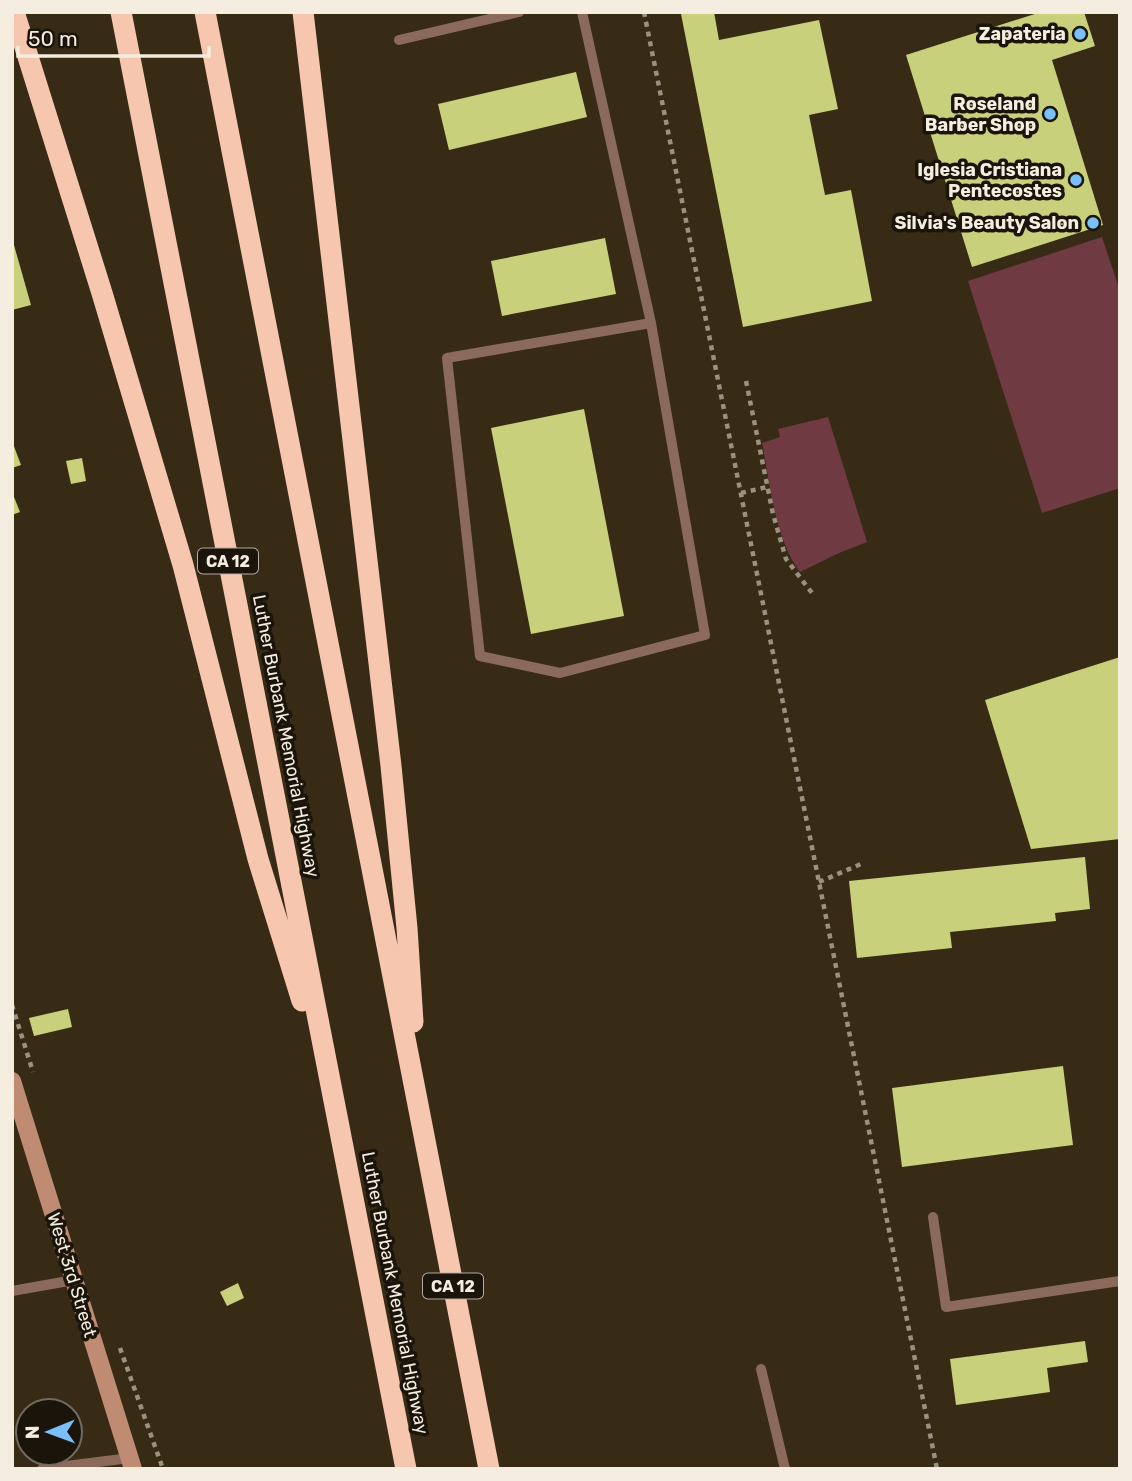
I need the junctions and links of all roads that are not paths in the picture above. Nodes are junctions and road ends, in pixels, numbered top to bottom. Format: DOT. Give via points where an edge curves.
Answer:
graph roads {
  1 [pos="14,12"];
  2 [pos="121,12"];
  3 [pos="205,12"];
  4 [pos="303,12"];
  5 [pos="519,12"];
  6 [pos="582,12"];
  7 [pos="399,40"];
  8 [pos="651,323"];
  9 [pos="12,1080"];
  10 [pos="418,1104"];
  11 [pos="335,1109"];
  12 [pos="933,1217"];
  13 [pos="74,1280"];
  14 [pos="1120,1281"];
  15 [pos="12,1291"];
  16 [pos="761,1370"];
  17 [pos="132,1464"];
  18 [pos="42,1469"];
  19 [pos="406,1469"];
  20 [pos="489,1469"];
  21 [pos="785,1469"];
  1 -- 11 [label="highway" via="183,565 258,859"];
  2 -- 11 [label="highway, Luther Burbank Memorial Highway / CA 12"];
  3 -- 10 [label="highway, CA 12"];
  4 -- 10 [label="highway" via="391,766"];
  5 -- 7 [label="lane"];
  6 -- 8 [label="lane"];
  8 -- 8 [label="lane" via="447,358 480,656 560,673 705,635"];
  9 -- 13 [label="main road, West 3rd Street"];
  10 -- 20 [label="highway, CA 12"];
  11 -- 19 [label="highway, Luther Burbank Memorial Highway / CA 12"];
  12 -- 14 [label="lane" via="946,1307"];
  13 -- 15 [label="lane"];
  13 -- 17 [label="main road, West 3rd Street"];
  16 -- 21 [label="lane"];
  17 -- 18 [label="lane"];
}
